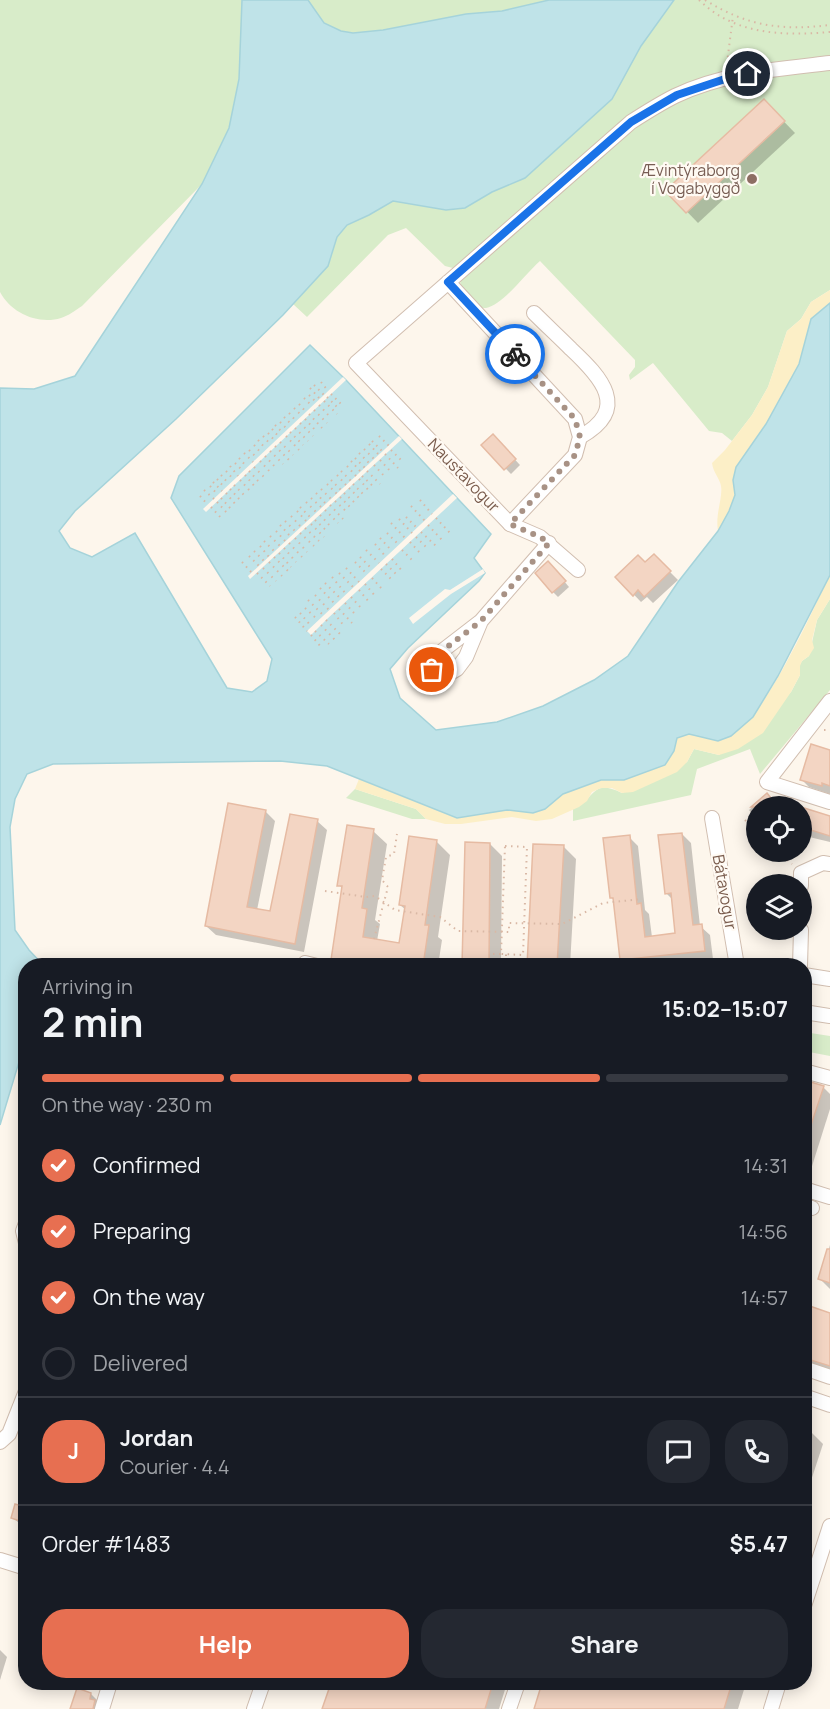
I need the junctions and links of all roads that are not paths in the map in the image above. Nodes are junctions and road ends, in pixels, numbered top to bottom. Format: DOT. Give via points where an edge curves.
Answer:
graph roads {
  1 [pos="830,63"];
  2 [pos="448,282"];
  3 [pos="534,314"];
  4 [pos="580,437"];
  5 [pos="510,524"];
  6 [pos="549,543"];
  7 [pos="578,570"];
  8 [pos="481,621"];
  9 [pos="827,709"];
  10 [pos="830,802"];
  11 [pos="712,818"];
  12 [pos="830,864"];
  13 [pos="808,874"];
  14 [pos="801,940"];
  15 [pos="736,958"];
  16 [pos="800,958"];
  17 [pos="812,976"];
  18 [pos="830,979"];
  19 [pos="812,1013"];
  20 [pos="830,1016"];
  21 [pos="812,1073"];
  22 [pos="830,1078"];
  23 [pos="812,1191"];
  24 [pos="830,1197"];
  25 [pos="812,1371"];
  26 [pos="830,1377"];
  27 [pos="812,1399"];
  28 [pos="830,1405"];
  29 [pos="18,1411"];
  30 [pos="0,1442"];
  31 [pos="829,1530"];
  32 [pos="0,1560"];
  33 [pos="18,1566"];
  34 [pos="812,1582"];
  35 [pos="108,1690"];
  36 [pos="261,1690"];
  37 [pos="516,1690"];
  38 [pos="778,1690"];
  39 [pos="775,1708"];
  40 [pos="102,1709"];
  41 [pos="254,1709"];
  42 [pos="509,1709"];
  1 -- 2 [label="street, Naustavogur" via="725,79 677,95 631,122"];
  2 -- 4 [label="street" via="575,419"];
  2 -- 5 [label="street, Naustavogur" via="357,363"];
  3 -- 4 [label="street" via="603,384 607,399 604,415 595,429"];
  4 -- 5 [label="street, Naustavogur" via="575,455"];
  5 -- 6 [label="street"];
  6 -- 7 [label="street"];
  6 -- 8 [label="street"];
  9 -- 10 [label="street" via="767,782"];
  11 -- 15 [label="street, Bátavogur"];
  12 -- 13 [label="street" via="822,863"];
  14 -- 16 [label="street"];
  17 -- 18 [label="street"];
  19 -- 20 [label="street"];
  21 -- 22 [label="street"];
  23 -- 24 [label="street"];
  25 -- 26 [label="street"];
  27 -- 28 [label="street"];
  29 -- 30 [label="street" via="9,1434"];
  31 -- 34 [label="street"];
  32 -- 33 [label="street"];
  35 -- 40 [label="street"];
  36 -- 41 [label="street"];
  37 -- 42 [label="street"];
  38 -- 39 [label="street"];
}
